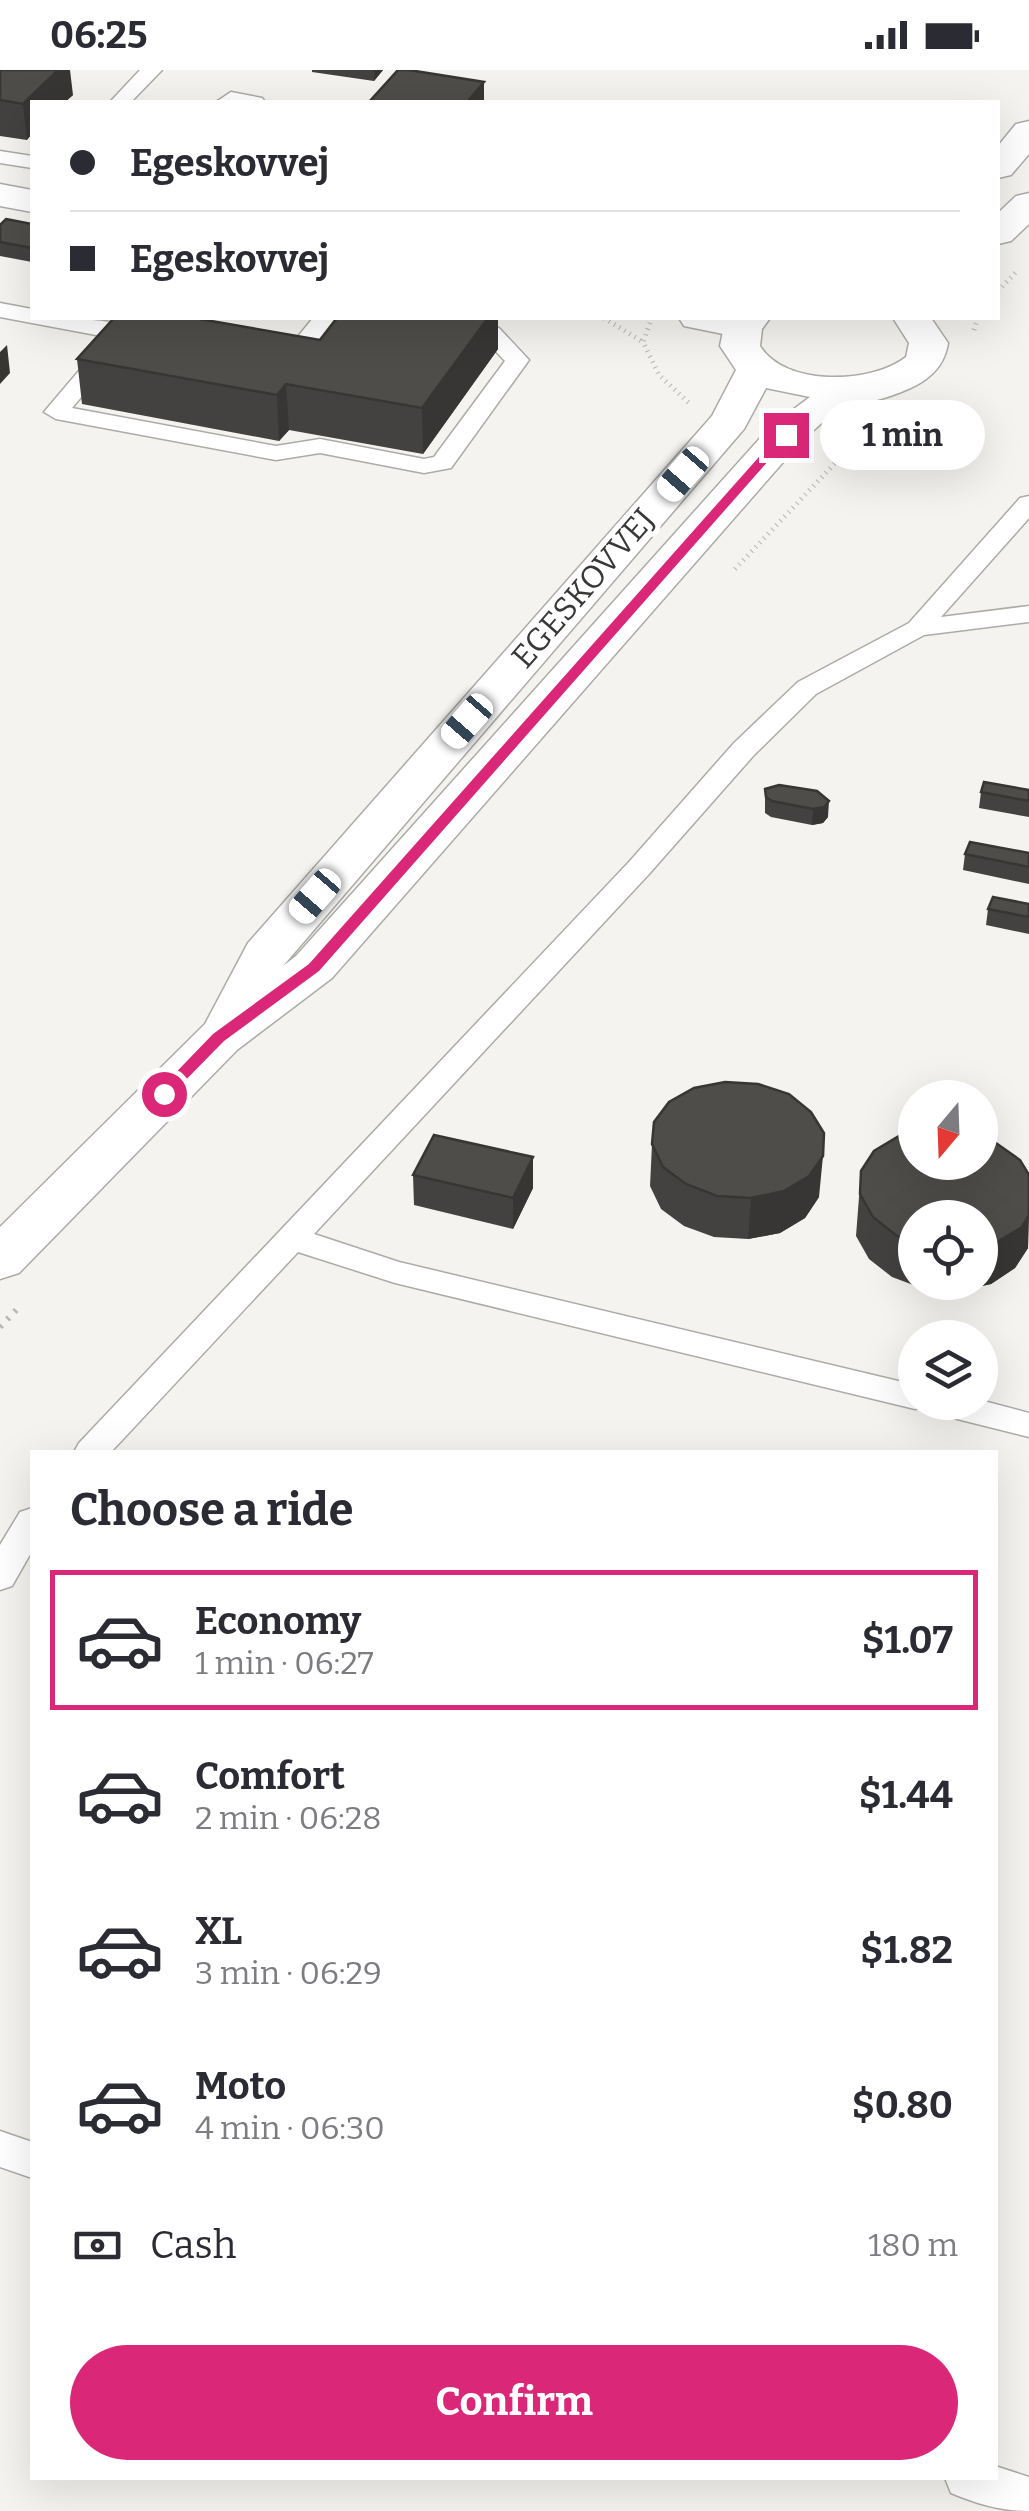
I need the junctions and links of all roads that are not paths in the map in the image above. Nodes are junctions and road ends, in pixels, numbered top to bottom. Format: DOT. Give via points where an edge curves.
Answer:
graph roads {
  1 [pos="152,70"];
  2 [pos="122,100"];
  3 [pos="1029,132"];
  4 [pos="0,156"];
  5 [pos="30,162"];
  6 [pos="1000,164"];
  7 [pos="1029,204"];
  8 [pos="1000,231"];
  9 [pos="0,310"];
  10 [pos="30,316"];
  11 [pos="58,320"];
  12 [pos="322,320"];
  13 [pos="411,320"];
  14 [pos="914,320"];
  15 [pos="747,322"];
  16 [pos="112,326"];
  17 [pos="161,340"];
  18 [pos="252,356"];
  19 [pos="756,370"];
  20 [pos="868,388"];
  21 [pos="1029,504"];
  22 [pos="1029,614"];
  23 [pos="918,628"];
  24 [pos="219,1038"];
  25 [pos="291,1238"];
  26 [pos="0,1260"];
  27 [pos="898,1393"];
  28 [pos="998,1417"];
  29 [pos="1029,1425"];
  30 [pos="93,1450"];
  31 [pos="30,1524"];
  32 [pos="0,1576"];
  33 [pos="0,2149"];
  34 [pos="30,2159"];
  35 [pos="974,2480"];
  36 [pos="1029,2499"];
  1 -- 2 [label="lane"];
  3 -- 6 [label="main road"];
  4 -- 5 [label="lane"];
  7 -- 8 [label="main road"];
  9 -- 10 [label="lane"];
  11 -- 16 [label="lane"];
  12 -- 18 [label="lane" via="289,362"];
  13 -- 16 [label="lane" via="490,334 517,360 442,463 424,466 320,446 276,454 56,412"];
  14 -- 20 [label="main road, EGESKOVVEJ" via="930,345 924,362 902,378"];
  15 -- 19 [label="main road" via="740,346"];
  16 -- 17 [label="lane"];
  19 -- 20 [label="main road" via="803,386"];
  19 -- 24 [label="main road, EGESKOVVEJ" via="730,420 264,954"];
  20 -- 24 [label="main road, EGESKOVVEJ" via="814,410 786,435 314,967"];
  21 -- 23 [label="lane"];
  22 -- 23 [label="lane"];
  23 -- 25 [label="lane" via="807,688"];
  24 -- 26 [label="main road, EGESKOVVEJ"];
  25 -- 27 [label="lane" via="396,1272"];
  25 -- 30 [label="lane"];
  28 -- 29 [label="lane"];
  31 -- 32 [label="lane"];
  33 -- 34 [label="lane"];
  35 -- 36 [label="lane"];
}
